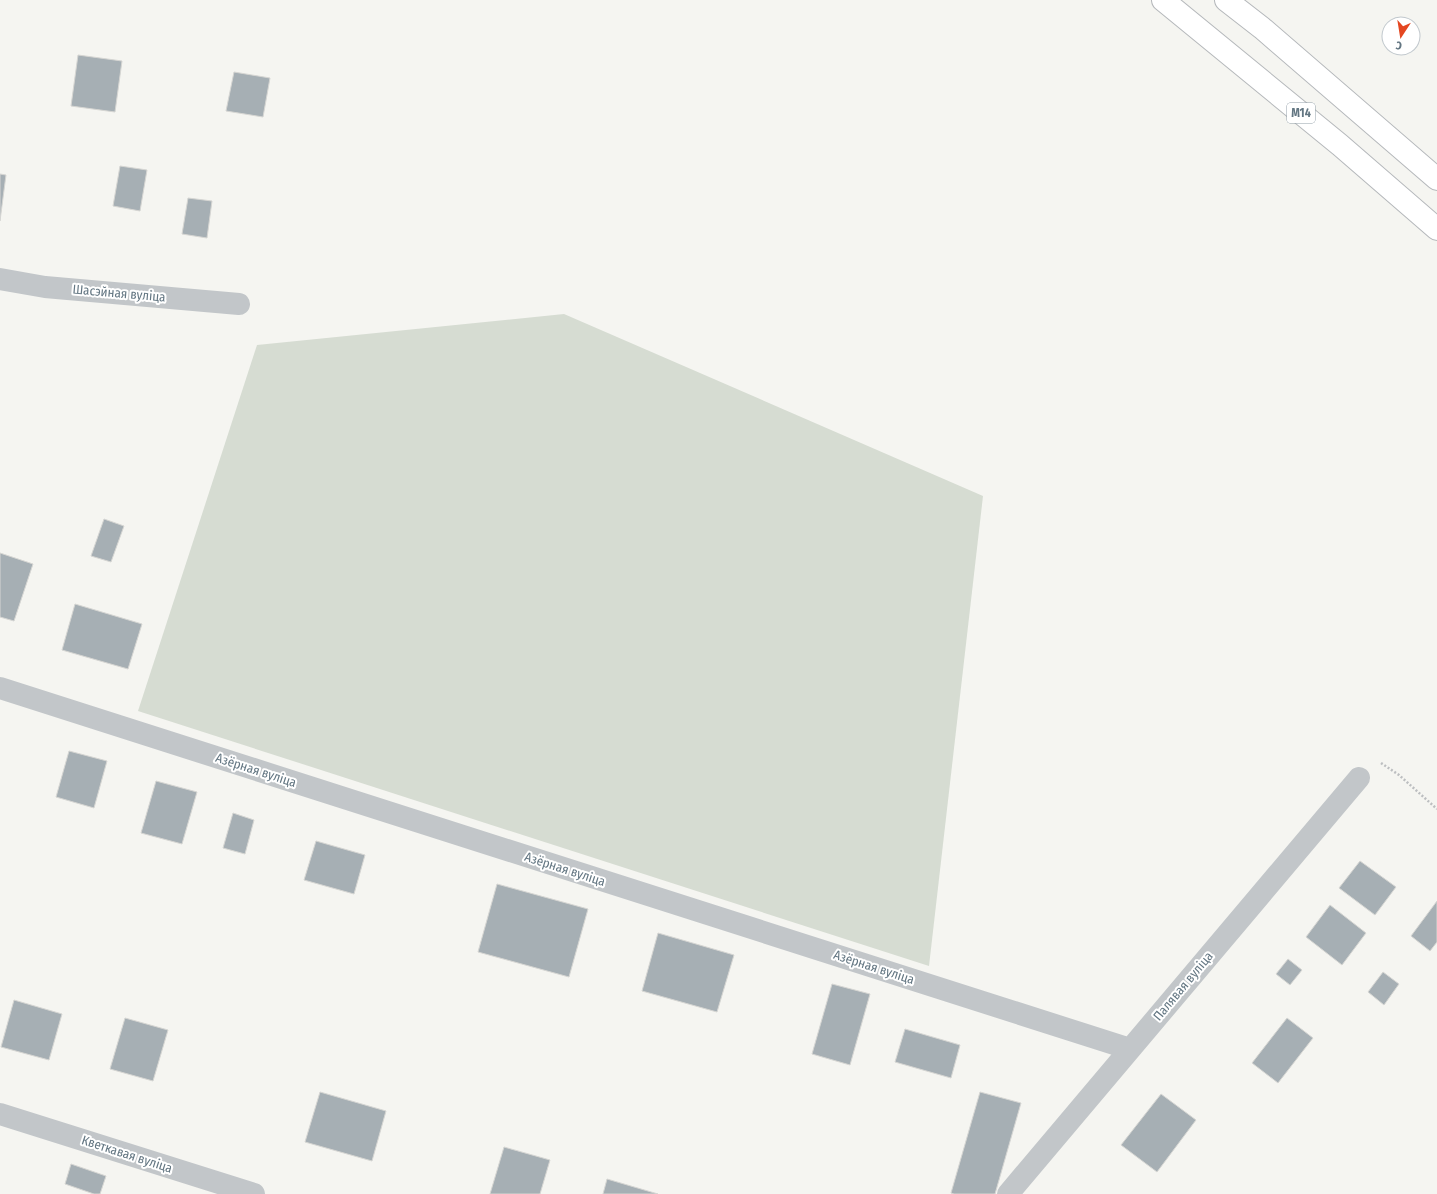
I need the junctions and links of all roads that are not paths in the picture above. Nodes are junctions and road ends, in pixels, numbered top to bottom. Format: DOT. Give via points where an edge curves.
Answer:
graph roads {
  1 [pos="1163,0"];
  2 [pos="1226,0"];
  3 [pos="1437,179"];
  4 [pos="1437,229"];
  5 [pos="0,279"];
  6 [pos="239,304"];
  7 [pos="0,688"];
  8 [pos="1359,778"];
  9 [pos="1130,1049"];
  10 [pos="0,1114"];
  11 [pos="254,1194"];
  12 [pos="1008,1194"];
  1 -- 4 [label="highway, М14" via="1340,145"];
  2 -- 3 [label="highway"];
  5 -- 6 [label="street, Шасэйная вуліца" via="45,287"];
  7 -- 9 [label="street, Азёрная вуліца"];
  8 -- 9 [label="street, Палявая вуліца"];
  9 -- 12 [label="street, Палявая вуліца"];
  10 -- 11 [label="street, Кветкавая вуліца"];
}
